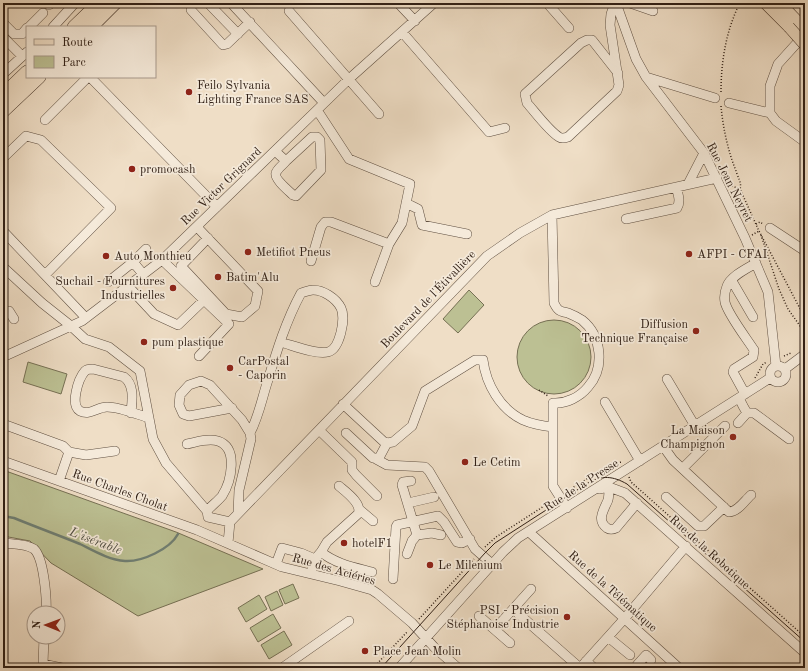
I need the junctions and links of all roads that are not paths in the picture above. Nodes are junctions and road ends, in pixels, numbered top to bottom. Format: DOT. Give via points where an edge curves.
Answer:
graph roads {
  1 [pos="47,3"];
  2 [pos="51,3"];
  3 [pos="75,3"];
  4 [pos="99,3"];
  5 [pos="115,3"];
  6 [pos="208,3"];
  7 [pos="231,3"];
  8 [pos="398,3"];
  9 [pos="434,3"];
  10 [pos="547,3"];
  11 [pos="629,3"];
  12 [pos="765,3"];
  13 [pos="780,3"];
  14 [pos="616,4"];
  15 [pos="191,10"];
  16 [pos="289,11"];
  17 [pos="653,11"];
  18 [pos="43,13"];
  19 [pos="415,21"];
  20 [pos="250,22"];
  21 [pos="3,23"];
  22 [pos="792,23"];
  23 [pos="30,26"];
  24 [pos="54,26"];
  25 [pos="75,26"];
  26 [pos="92,26"];
  27 [pos="569,28"];
  28 [pos="805,29"];
  29 [pos="26,30"];
  30 [pos="402,32"];
  31 [pos="238,34"];
  32 [pos="805,34"];
  33 [pos="3,37"];
  34 [pos="805,45"];
  35 [pos="24,54"];
  36 [pos="26,73"];
  37 [pos="618,73"];
  38 [pos="3,74"];
  39 [pos="646,77"];
  40 [pos="37,78"];
  41 [pos="88,78"];
  42 [pos="90,78"];
  43 [pos="349,79"];
  44 [pos="3,95"];
  45 [pos="324,103"];
  46 [pos="317,110"];
  47 [pos="3,111"];
  48 [pos="770,113"];
  49 [pos="379,114"];
  50 [pos="45,120"];
  51 [pos="505,128"];
  52 [pos="805,142"];
  53 [pos="275,151"];
  54 [pos="704,153"];
  55 [pos="3,158"];
  56 [pos="286,161"];
  57 [pos="717,178"];
  58 [pos="688,184"];
  59 [pos="676,187"];
  60 [pos="406,203"];
  61 [pos="217,207"];
  62 [pos="552,215"];
  63 [pos="626,219"];
  64 [pos="197,227"];
  65 [pos="770,228"];
  66 [pos="3,231"];
  67 [pos="467,234"];
  68 [pos="208,238"];
  69 [pos="389,244"];
  70 [pos="146,249"];
  71 [pos="805,251"];
  72 [pos="162,260"];
  73 [pos="311,261"];
  74 [pos="132,262"];
  75 [pos="756,263"];
  76 [pos="3,267"];
  77 [pos="143,274"];
  78 [pos="45,275"];
  79 [pos="732,281"];
  80 [pos="108,282"];
  81 [pos="375,282"];
  82 [pos="128,286"];
  83 [pos="204,300"];
  84 [pos="3,313"];
  85 [pos="753,317"];
  86 [pos="86,318"];
  87 [pos="14,319"];
  88 [pos="71,326"];
  89 [pos="280,342"];
  90 [pos="805,354"];
  91 [pos="199,356"];
  92 [pos="3,357"];
  93 [pos="776,366"];
  94 [pos="785,369"];
  95 [pos="770,378"];
  96 [pos="667,379"];
  97 [pos="742,396"];
  98 [pos="605,402"];
  99 [pos="343,404"];
  100 [pos="232,408"];
  101 [pos="131,413"];
  102 [pos="748,413"];
  103 [pos="149,418"];
  104 [pos="738,423"];
  105 [pos="3,424"];
  106 [pos="696,426"];
  107 [pos="725,426"];
  108 [pos="553,427"];
  109 [pos="319,430"];
  110 [pos="250,432"];
  111 [pos="346,433"];
  112 [pos="789,439"];
  113 [pos="387,443"];
  114 [pos="187,444"];
  115 [pos="663,446"];
  116 [pos="115,451"];
  117 [pos="69,452"];
  118 [pos="376,459"];
  119 [pos="3,461"];
  120 [pos="640,461"];
  121 [pos="683,468"];
  122 [pos="59,481"];
  123 [pos="411,481"];
  124 [pos="339,486"];
  125 [pos="610,487"];
  126 [pos="592,491"];
  127 [pos="751,494"];
  128 [pos="377,496"];
  129 [pos="434,497"];
  130 [pos="666,497"];
  131 [pos="408,503"];
  132 [pos="637,503"];
  133 [pos="724,507"];
  134 [pos="566,508"];
  135 [pos="360,510"];
  136 [pos="238,513"];
  137 [pos="208,514"];
  138 [pos="373,521"];
  139 [pos="412,521"];
  140 [pos="230,522"];
  141 [pos="197,530"];
  142 [pos="529,532"];
  143 [pos="417,535"];
  144 [pos="441,535"];
  145 [pos="470,539"];
  146 [pos="3,543"];
  147 [pos="228,543"];
  148 [pos="686,546"];
  149 [pos="407,554"];
  150 [pos="318,556"];
  151 [pos="276,564"];
  152 [pos="492,564"];
  153 [pos="372,572"];
  154 [pos="311,574"];
  155 [pos="393,579"];
  156 [pos="531,589"];
  157 [pos="46,605"];
  158 [pos="513,609"];
  159 [pos="479,616"];
  160 [pos="625,618"];
  161 [pos="349,621"];
  162 [pos="495,629"];
  163 [pos="608,637"];
  164 [pos="426,638"];
  165 [pos="510,643"];
  166 [pos="44,645"];
  167 [pos="660,650"];
  168 [pos="805,653"];
  169 [pos="630,656"];
  170 [pos="637,665"];
  171 [pos="582,666"];
  172 [pos="62,668"];
  173 [pos="282,668"];
  174 [pos="399,668"];
  175 [pos="458,668"];
  176 [pos="594,668"];
  177 [pos="679,668"];
  1 -- 2 [label="street"];
  3 -- 24 [label="street"];
  4 -- 25 [label="highway"];
  5 -- 26 [label="highway"];
  6 -- 31 [label="street"];
  7 -- 20 [label="street"];
  8 -- 19 [label="street"];
  9 -- 19 [label="street, Rue Victor Grignard"];
  10 -- 27 [label="street"];
  11 -- 14 [label="street"];
  11 -- 17 [label="street"];
  12 -- 22 [label="main road"];
  13 -- 22 [label="main road"];
  14 -- 37 [label="street" via="611,14 610,25"];
  14 -- 39 [label="street, Rue Jean Neyret" via="636,59"];
  15 -- 31 [label="street" via="223,45"];
  16 -- 43 [label="street"];
  18 -- 23 [label="street"];
  19 -- 30 [label="street, Rue Victor Grignard"];
  20 -- 31 [label="street"];
  20 -- 45 [label="street"];
  21 -- 29 [label="street" via="14,34 22,34"];
  22 -- 28 [label="main road"];
  22 -- 34 [label="main road, bridge"];
  30 -- 43 [label="street, Rue Victor Grignard"];
  30 -- 51 [label="street" via="489,132"];
  32 -- 48 [label="street" via="778,64 770,86"];
  33 -- 35 [label="street"];
  35 -- 38 [label="street"];
  36 -- 44 [label="highway"];
  37 -- 37 [label="street" via="619,85 616,91 563,139 553,132 525,98 525,94 581,42 587,40 592,40"];
  39 -- 48 [label="street"];
  39 -- 54 [label="street, Rue Jean Neyret"];
  40 -- 47 [label="highway"];
  41 -- 50 [label="street"];
  42 -- 61 [label="street"];
  43 -- 45 [label="street, Rue Victor Grignard"];
  43 -- 49 [label="street"];
  45 -- 46 [label="street, Rue Victor Grignard"];
  46 -- 53 [label="street, Rue Victor Grignard"];
  46 -- 60 [label="street" via="349,159 410,184"];
  48 -- 52 [label="street" via="776,121"];
  53 -- 56 [label="street"];
  53 -- 61 [label="street, Rue Victor Grignard"];
  54 -- 57 [label="street, Rue Jean Neyret"];
  54 -- 58 [label="street"];
  55 -- 78 [label="street" via="26,136 41,140 111,208"];
  56 -- 56 [label="street" via="312,137 320,140 321,170 296,196 275,176"];
  57 -- 58 [label="street, Boulevard de l'Étivallière"];
  57 -- 75 [label="street, Rue Jean Neyret"];
  58 -- 59 [label="street, Boulevard de l'Étivallière"];
  59 -- 62 [label="street, Boulevard de l'Étivallière"];
  59 -- 63 [label="street" via="679,205 677,208"];
  60 -- 67 [label="street" via="418,209 422,225"];
  60 -- 69 [label="street" via="402,223"];
  61 -- 64 [label="street, Rue Victor Grignard"];
  62 -- 99 [label="street, Boulevard de l'Étivallière" via="487,256"];
  62 -- 108 [label="street" via="554,303 559,311 575,316 589,328 595,337 599,356 596,373 588,387 576,398 553,403"];
  64 -- 68 [label="street"];
  64 -- 72 [label="street, Rue Victor Grignard"];
  65 -- 71 [label="street"];
  66 -- 78 [label="street"];
  68 -- 68 [label="street" via="258,291 255,306 242,317 226,314 181,266"];
  69 -- 73 [label="street" via="326,222 321,227"];
  69 -- 81 [label="street"];
  70 -- 74 [label="street"];
  72 -- 77 [label="street, Rue Victor Grignard"];
  72 -- 83 [label="street"];
  74 -- 77 [label="street"];
  74 -- 80 [label="street"];
  75 -- 79 [label="street" via="739,273"];
  75 -- 93 [label="street, Rue Jean Neyret" via="768,292"];
  76 -- 88 [label="street"];
  77 -- 82 [label="street, Rue Victor Grignard"];
  78 -- 86 [label="street"];
  79 -- 85 [label="street"];
  79 -- 97 [label="street" via="727,285 724,294 726,306 754,350 753,357 733,372"];
  82 -- 83 [label="street" via="154,314 178,325"];
  82 -- 86 [label="street, Rue Victor Grignard"];
  83 -- 91 [label="street" via="229,324"];
  84 -- 87 [label="street" via="9,311"];
  86 -- 88 [label="street, Rue Victor Grignard"];
  88 -- 92 [label="street, Rue Victor Grignard"];
  88 -- 103 [label="street" via="85,339 109,347 140,371"];
  89 -- 89 [label="street" via="314,351 333,350 343,323 341,308 332,297 320,290 301,293"];
  89 -- 110 [label="street" via="257,420"];
  90 -- 94 [label="street"];
  93 -- 94 [label="street"];
  93 -- 95 [label="street" via="769,371"];
  94 -- 95 [label="street" via="782,381 776,382"];
  95 -- 97 [label="street, Rue de la Presse"];
  96 -- 106 [label="street"];
  97 -- 102 [label="street" via="743,406"];
  97 -- 106 [label="street, Rue de la Presse"];
  98 -- 120 [label="street"];
  99 -- 109 [label="street, Boulevard de l'Étivallière"];
  99 -- 113 [label="street"];
  100 -- 100 [label="street" via="189,416 183,414 179,405 180,395 189,385 201,381 210,385"];
  100 -- 110 [label="street"];
  101 -- 101 [label="street" via="132,397 128,380 93,369 85,370 74,399 78,410 90,412 105,407"];
  101 -- 103 [label="street"];
  102 -- 104 [label="street"];
  102 -- 112 [label="street" via="754,413"];
  103 -- 137 [label="street" via="152,438 166,463"];
  105 -- 117 [label="street" via="63,446"];
  106 -- 115 [label="street, Rue de la Presse"];
  107 -- 121 [label="street"];
  108 -- 113 [label="street" via="522,420 513,414 493,392 484,371 483,360 475,360 425,391 412,426 393,442"];
  108 -- 134 [label="street" via="553,486"];
  109 -- 128 [label="street" via="352,462 352,470"];
  109 -- 136 [label="street, Boulevard de l'Étivallière"];
  110 -- 136 [label="street" via="251,439 239,490"];
  111 -- 118 [label="street"];
  113 -- 118 [label="street"];
  114 -- 137 [label="street" via="213,440 220,442 231,457 228,482 222,496"];
  115 -- 120 [label="street, Rue de la Presse"];
  115 -- 121 [label="street"];
  116 -- 117 [label="street" via="86,455"];
  117 -- 122 [label="street"];
  118 -- 145 [label="street" via="387,465 425,467"];
  119 -- 122 [label="street, Rue Charles Cholat"];
  120 -- 126 [label="street, Rue de la Presse"];
  121 -- 133 [label="street"];
  122 -- 141 [label="street, Rue Charles Cholat"];
  123 -- 131 [label="street" via="402,483"];
  124 -- 135 [label="street"];
  125 -- 126 [label="street"];
  125 -- 132 [label="street, Rue de la Robotique" via="625,493"];
  125 -- 132 [label="street" via="601,520 608,529 616,528"];
  126 -- 134 [label="street, Rue de la Presse"];
  127 -- 133 [label="street" via="732,512"];
  129 -- 131 [label="street"];
  130 -- 133 [label="street" via="698,526 704,526"];
  131 -- 139 [label="street"];
  132 -- 148 [label="street, Rue de la Robotique"];
  134 -- 142 [label="street, Rue de la Presse"];
  135 -- 138 [label="street"];
  135 -- 150 [label="street" via="327,542"];
  136 -- 140 [label="street, Boulevard de l'Étivallière"];
  137 -- 140 [label="street"];
  137 -- 141 [label="street"];
  139 -- 143 [label="street"];
  139 -- 145 [label="street" via="438,516 457,542"];
  139 -- 155 [label="street" via="396,527"];
  140 -- 147 [label="street"];
  141 -- 147 [label="street, Rue Charles Cholat"];
  142 -- 152 [label="street, Rue de la Presse" via="511,544"];
  142 -- 160 [label="street, Rue de la Télématique"];
  143 -- 144 [label="street"];
  143 -- 149 [label="street"];
  145 -- 152 [label="street" via="479,553"];
  146 -- 157 [label="street" via="27,547 37,554 47,594"];
  147 -- 151 [label="street, Rue des Aciéries"];
  148 -- 160 [label="street"];
  148 -- 168 [label="street, Rue de la Robotique"];
  150 -- 151 [label="street" via="282,548"];
  150 -- 153 [label="street"];
  150 -- 154 [label="street"];
  151 -- 154 [label="street, Rue des Aciéries"];
  152 -- 164 [label="street, Rue de la Presse"];
  154 -- 164 [label="street, Rue des Aciéries" via="372,590"];
  156 -- 158 [label="street"];
  158 -- 162 [label="street"];
  158 -- 171 [label="street"];
  159 -- 162 [label="street"];
  160 -- 163 [label="street"];
  160 -- 167 [label="street, Rue de la Télématique"];
  161 -- 173 [label="street"];
  162 -- 165 [label="street"];
  163 -- 169 [label="street"];
  163 -- 171 [label="street"];
  164 -- 174 [label="street, Rue de la Presse"];
  164 -- 175 [label="street, Rue des Aciéries"];
  166 -- 172 [label="street" via="43,664"];
  167 -- 170 [label="street" via="650,661 646,655"];
  167 -- 177 [label="street, Rue de la Télématique"];
  171 -- 176 [label="street"];
}
